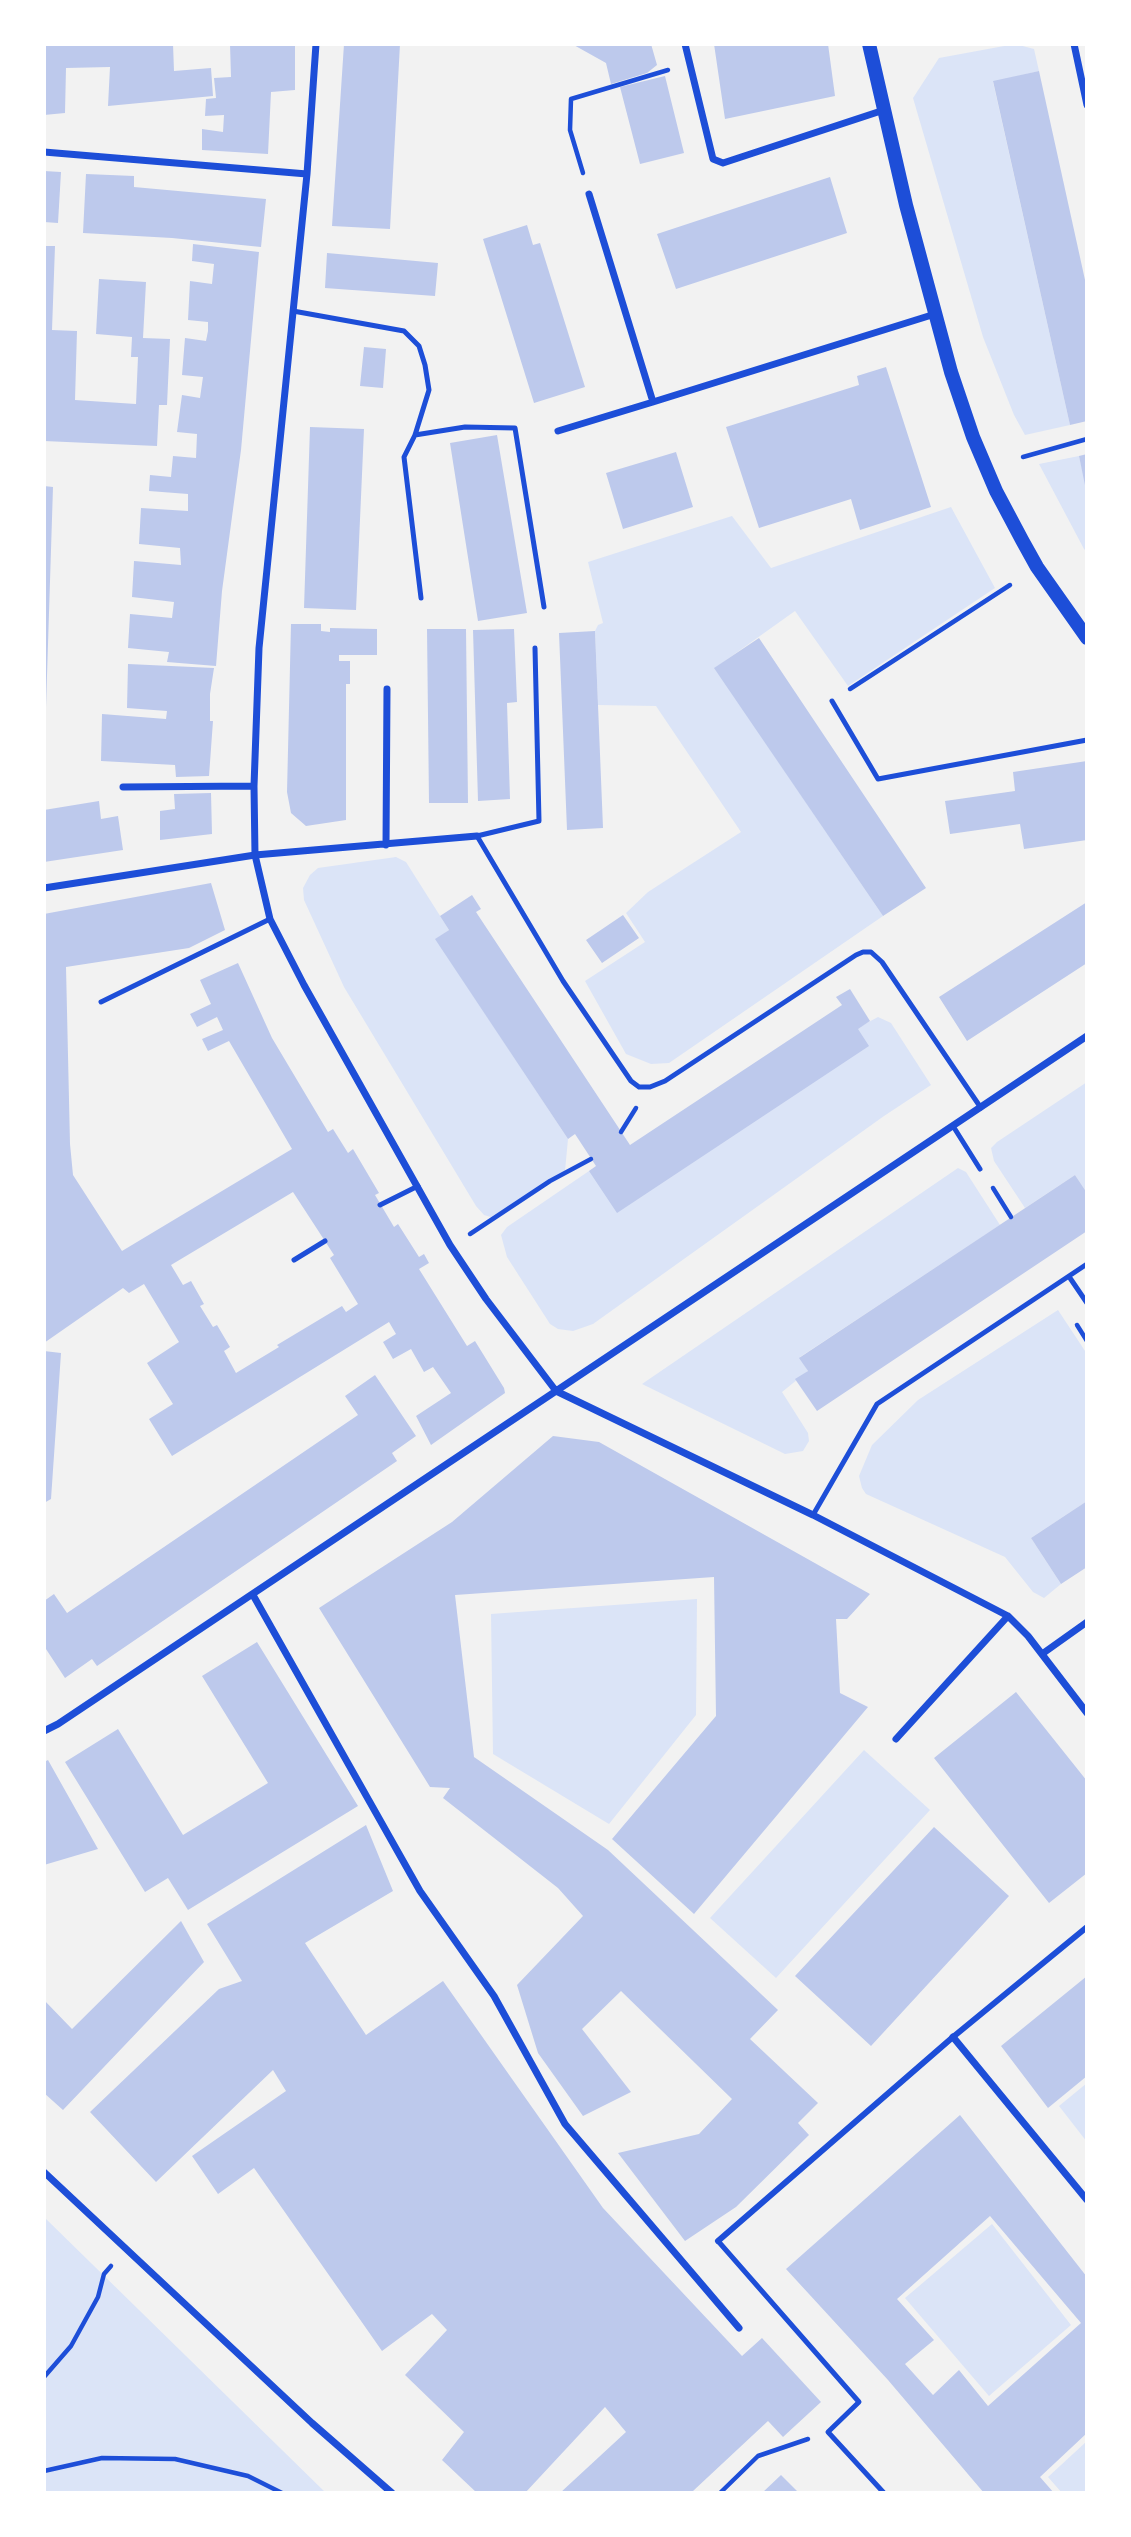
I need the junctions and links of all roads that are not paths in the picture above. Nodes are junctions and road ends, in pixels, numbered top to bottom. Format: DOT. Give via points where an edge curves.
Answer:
graph roads {
  1 [pos="316,44"];
  2 [pos="685,44"];
  3 [pos="869,44"];
  4 [pos="1073,44"];
  5 [pos="1087,105"];
  6 [pos="884,110"];
  7 [pos="44,152"];
  8 [pos="307,174"];
  9 [pos="589,194"];
  10 [pos="293,311"];
  11 [pos="935,314"];
  12 [pos="653,402"];
  13 [pos="558,431"];
  14 [pos="415,435"];
  15 [pos="421,597"];
  16 [pos="544,607"];
  17 [pos="1084,628"];
  18 [pos="535,648"];
  19 [pos="387,689"];
  20 [pos="832,701"];
  21 [pos="1087,740"];
  22 [pos="254,786"];
  23 [pos="123,787"];
  24 [pos="477,836"];
  25 [pos="386,845"];
  26 [pos="255,855"];
  27 [pos="44,888"];
  28 [pos="270,919"];
  29 [pos="101,1002"];
  30 [pos="1087,1036"];
  31 [pos="981,1108"];
  32 [pos="953,1126"];
  33 [pos="980,1169"];
  34 [pos="418,1186"];
  35 [pos="380,1205"];
  36 [pos="325,1241"];
  37 [pos="294,1260"];
  38 [pos="1087,1264"];
  39 [pos="1070,1278"];
  40 [pos="1087,1303"];
  41 [pos="556,1391"];
  42 [pos="813,1515"];
  43 [pos="253,1595"];
  44 [pos="1008,1616"];
  45 [pos="1087,1622"];
  46 [pos="1042,1654"];
  47 [pos="1087,1713"];
  48 [pos="44,1731"];
  49 [pos="896,1739"];
  50 [pos="1087,1927"];
  51 [pos="953,2037"];
  52 [pos="44,2172"];
  53 [pos="1087,2200"];
  54 [pos="718,2241"];
  55 [pos="739,2328"];
  56 [pos="392,2493"];
  57 [pos="884,2493"];
  1 -- 8 [label="street"];
  2 -- 6 [label="street" via="713,159 723,163"];
  3 -- 6 [label="main road"];
  4 -- 5 [label="street"];
  6 -- 11 [label="main road"];
  7 -- 8 [label="street"];
  8 -- 10 [label="street"];
  9 -- 12 [label="street"];
  10 -- 14 [label="lane" via="404,331 419,346 429,390"];
  10 -- 22 [label="street" via="261,607"];
  11 -- 12 [label="street"];
  11 -- 17 [label="main road" via="951,372 996,491 1037,567"];
  12 -- 13 [label="street"];
  14 -- 15 [label="lane" via="404,457"];
  14 -- 16 [label="lane" via="465,427 514,428"];
  18 -- 24 [label="lane" via="539,821"];
  19 -- 25 [label="street"];
  20 -- 21 [label="lane" via="878,779"];
  22 -- 23 [label="street"];
  22 -- 26 [label="street"];
  24 -- 25 [label="street"];
  24 -- 31 [label="lane" via="563,981 639,1087 665,1081 856,956 871,952"];
  25 -- 26 [label="street"];
  26 -- 27 [label="street"];
  26 -- 28 [label="street"];
  28 -- 29 [label="lane"];
  28 -- 34 [label="street"];
  30 -- 31 [label="street"];
  31 -- 32 [label="street"];
  32 -- 33 [label="lane"];
  32 -- 41 [label="street"];
  34 -- 35 [label="lane"];
  34 -- 41 [label="street" via="486,1299"];
  36 -- 37 [label="lane"];
  38 -- 39 [label="lane"];
  39 -- 40 [label="lane"];
  39 -- 42 [label="lane" via="877,1404"];
  41 -- 42 [label="street"];
  41 -- 43 [label="street"];
  42 -- 44 [label="street"];
  43 -- 48 [label="street"];
  43 -- 55 [label="street" via="420,1891 495,1996 565,2124"];
  44 -- 46 [label="street"];
  44 -- 49 [label="street"];
  45 -- 46 [label="street"];
  46 -- 47 [label="street"];
  50 -- 51 [label="street"];
  51 -- 53 [label="street"];
  51 -- 54 [label="street"];
  52 -- 56 [label="street"];
  54 -- 57 [label="lane" via="859,2402 828,2432"];
}
